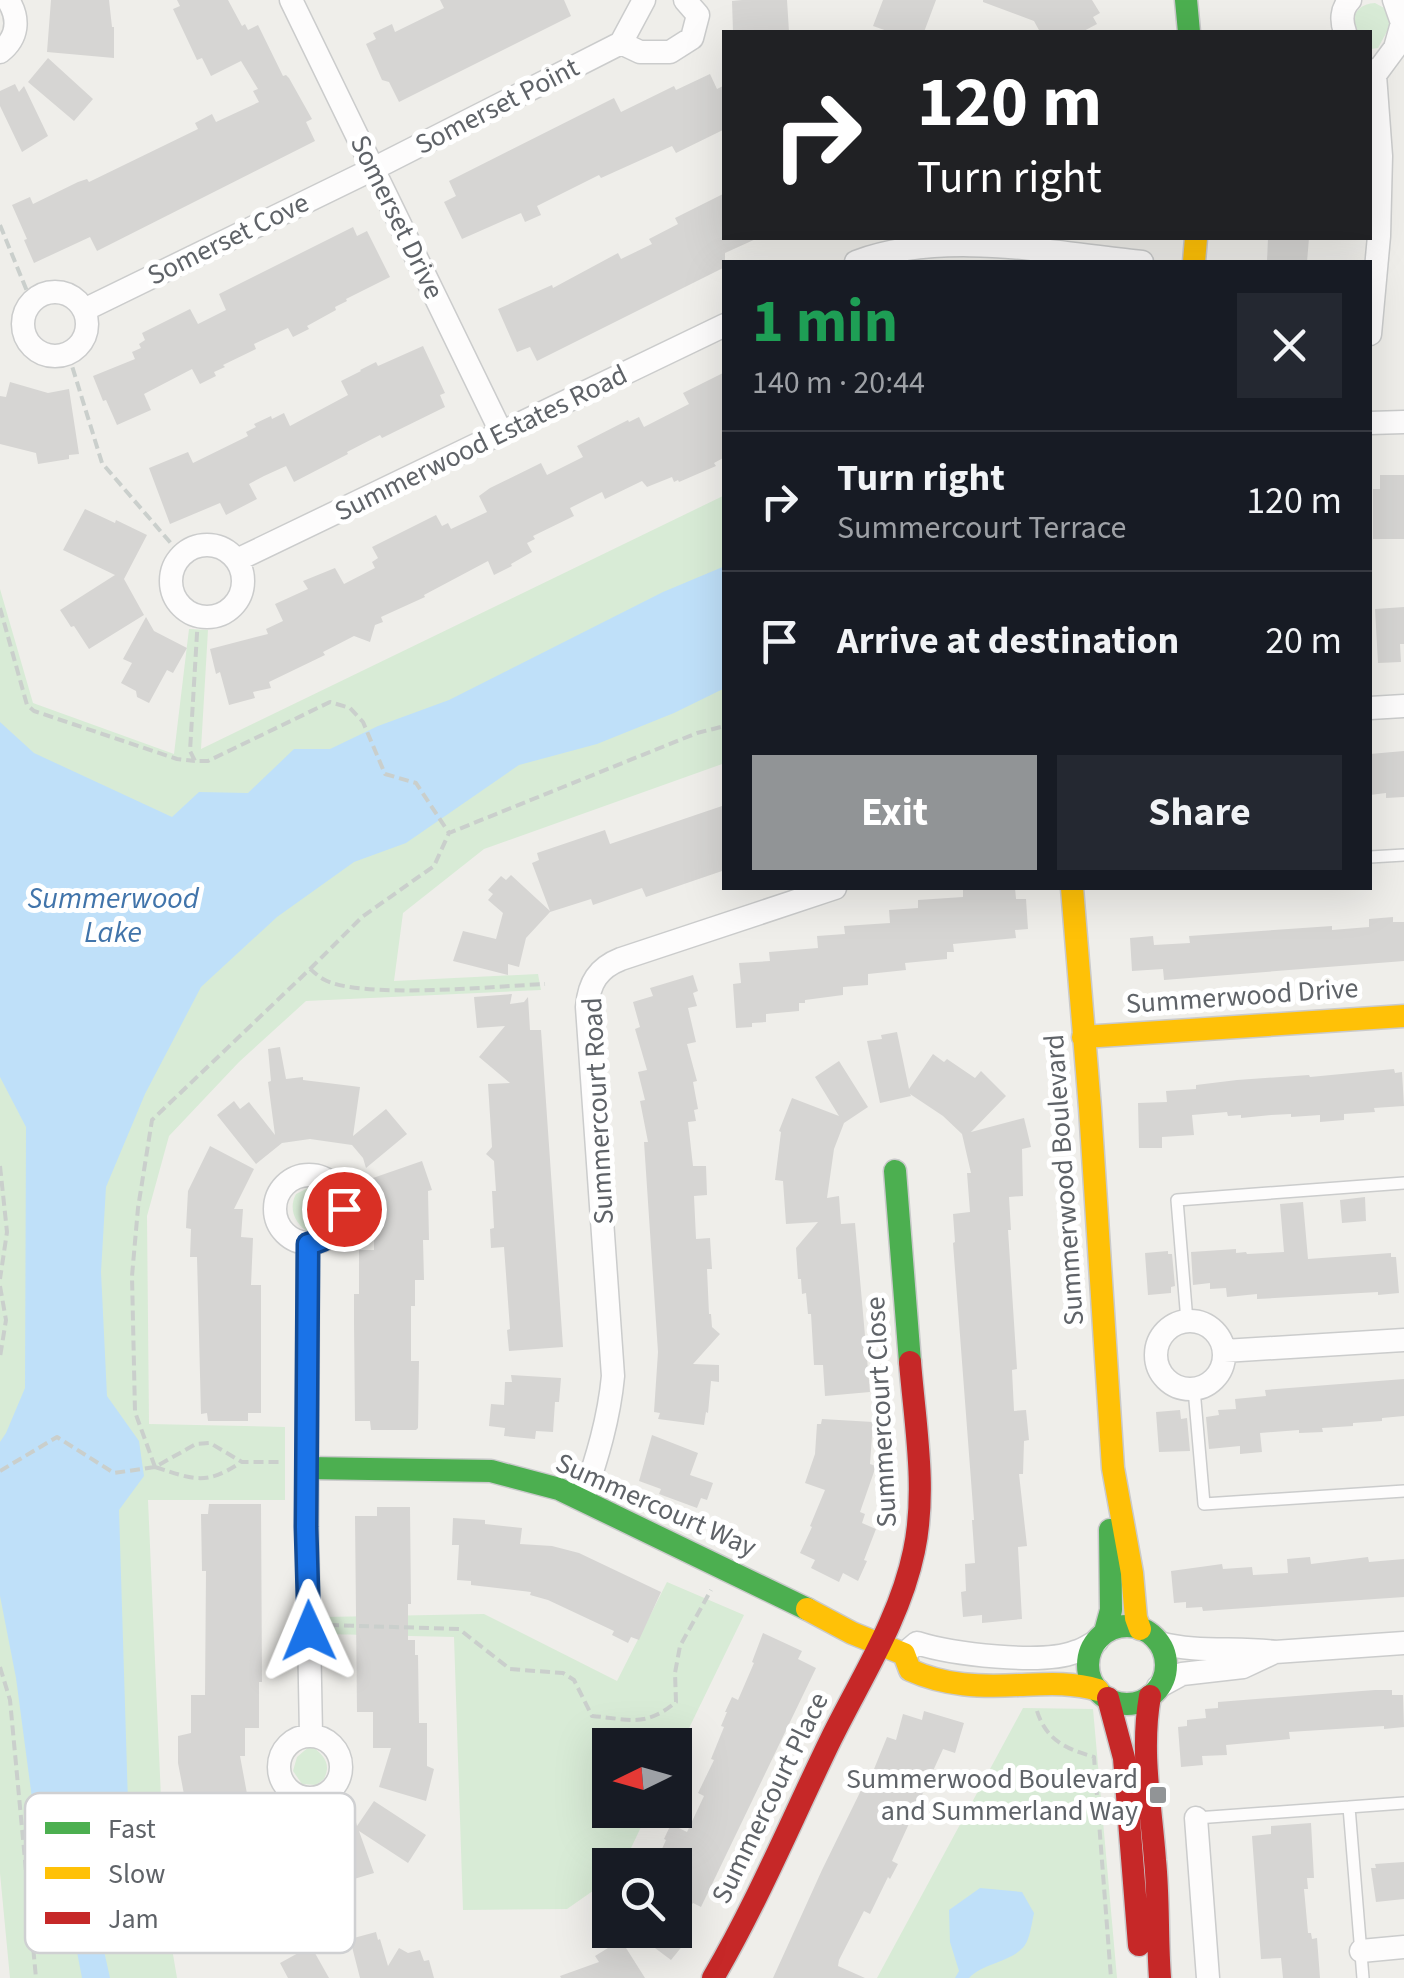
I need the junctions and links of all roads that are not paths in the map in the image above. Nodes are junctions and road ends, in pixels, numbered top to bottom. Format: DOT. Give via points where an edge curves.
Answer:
graph roads {
  1 [pos="8,0"];
  2 [pos="292,0"];
  3 [pos="644,0"];
  4 [pos="685,0"];
  5 [pos="1186,0"];
  6 [pos="1350,0"];
  7 [pos="1394,0"];
  8 [pos="1189,30"];
  9 [pos="1343,30"];
  10 [pos="622,43"];
  11 [pos="0,52"];
  12 [pos="1372,73"];
  13 [pos="372,168"];
  14 [pos="997,242"];
  15 [pos="863,260"];
  16 [pos="1128,260"];
  17 [pos="84,310"];
  18 [pos="1372,312"];
  19 [pos="722,326"];
  20 [pos="1404,422"];
  21 [pos="1372,423"];
  22 [pos="502,434"];
  23 [pos="237,560"];
  24 [pos="1404,706"];
  25 [pos="1372,708"];
  26 [pos="1404,855"];
  27 [pos="1372,858"];
  28 [pos="829,890"];
  29 [pos="1072,890"];
  30 [pos="1404,1016"];
  31 [pos="1084,1037"];
  32 [pos="895,1171"];
  33 [pos="1404,1183"];
  34 [pos="308,1244"];
  35 [pos="1186,1321"];
  36 [pos="1404,1340"];
  37 [pos="1224,1351"];
  38 [pos="1194,1389"];
  39 [pos="298,1465"];
  40 [pos="1113,1468"];
  41 [pos="1404,1492"];
  42 [pos="584,1499"];
  43 [pos="1140,1629"];
  44 [pos="1101,1637"];
  45 [pos="1160,1643"];
  46 [pos="1404,1643"];
  47 [pos="880,1644"];
  48 [pos="1275,1652"];
  49 [pos="904,1654"];
  50 [pos="1154,1691"];
  51 [pos="1103,1694"];
  52 [pos="311,1735"];
  53 [pos="1404,1802"];
  54 [pos="1350,1807"];
  55 [pos="1196,1818"];
  56 [pos="1200,1867"];
  57 [pos="1156,1868"];
  58 [pos="1404,1947"];
  59 [pos="1360,1951"];
  60 [pos="713,1978"];
  61 [pos="1141,1978"];
  62 [pos="1160,1978"];
  63 [pos="1208,1978"];
  64 [pos="1362,1978"];
  1 -- 11 [label="street" via="16,25"];
  2 -- 13 [label="street, Somerset Drive"];
  3 -- 10 [label="street"];
  4 -- 10 [label="street" via="698,15 692,38 670,52 640,52"];
  5 -- 8 [label="street"];
  6 -- 9 [label="street"];
  7 -- 12 [label="street" via="1402,23 1395,48"];
  10 -- 13 [label="street, Somerset Point"];
  12 -- 18 [label="street" via="1382,156"];
  13 -- 17 [label="street, Somerset Cove"];
  13 -- 22 [label="street, Somerset Drive"];
  14 -- 15 [label="street"];
  14 -- 16 [label="street"];
  17 -- 17 [label="street" via="70,295 50,292 25,310 23,332 46,355 68,354 83,340"];
  19 -- 22 [label="street, Summerwood Estates Road"];
  20 -- 21 [label="street"];
  22 -- 23 [label="street, Summerwood Estates Road"];
  23 -- 23 [label="street" via="216,546 181,555 170,586 180,606 211,618 233,607 243,584"];
  24 -- 25 [label="street"];
  26 -- 27 [label="lane"];
  28 -- 42 [label="street, Summercourt Road" via="621,958 602,969 588,992 612,1376 600,1453"];
  29 -- 31 [label="street, Summerwood Boulevard"];
  30 -- 31 [label="street, Summerwood Drive"];
  31 -- 40 [label="street, Summerwood Boulevard"];
  32 -- 47 [label="street, Summercourt Close" via="921,1506 907,1579"];
  33 -- 35 [label="lane" via="1177,1200"];
  34 -- 39 [label="street"];
  35 -- 37 [label="street" via="1208,1325"];
  35 -- 38 [label="street" via="1160,1338 1156,1359 1173,1385"];
  36 -- 37 [label="street"];
  37 -- 38 [label="street" via="1214,1380"];
  38 -- 41 [label="lane" via="1204,1504"];
  39 -- 42 [label="street, Summercourt Way" via="491,1471"];
  39 -- 52 [label="street" via="306,1527"];
  40 -- 43 [label="street, Summerwood Boulevard"];
  40 -- 44 [label="street, Summerwood Boulevard" via="1110,1610"];
  42 -- 47 [label="street, Summercourt Way"];
  43 -- 44 [label="street" via="1121,1626"];
  43 -- 45 [label="street"];
  44 -- 49 [label="street, Summercourt Way" via="1075,1653 1049,1657 987,1656 917,1644"];
  44 -- 51 [label="street" via="1088,1672"];
  45 -- 48 [label="street"];
  45 -- 50 [label="street" via="1166,1671"];
  46 -- 48 [label="street"];
  47 -- 49 [label="street, Summercourt Way"];
  47 -- 60 [label="street, Summercourt Place"];
  48 -- 50 [label="street" via="1244,1667 1182,1674"];
  49 -- 51 [label="street, Summercourt Way" via="910,1670 949,1684 1069,1682"];
  50 -- 51 [label="street" via="1138,1704"];
  50 -- 57 [label="street" via="1144,1732"];
  51 -- 61 [label="street" via="1124,1758"];
  53 -- 54 [label="lane"];
  54 -- 55 [label="lane"];
  54 -- 59 [label="lane"];
  55 -- 56 [label="street"];
  56 -- 57 [label="street"];
  56 -- 63 [label="street"];
  57 -- 62 [label="street"];
  58 -- 59 [label="street"];
  59 -- 64 [label="lane"];
}
